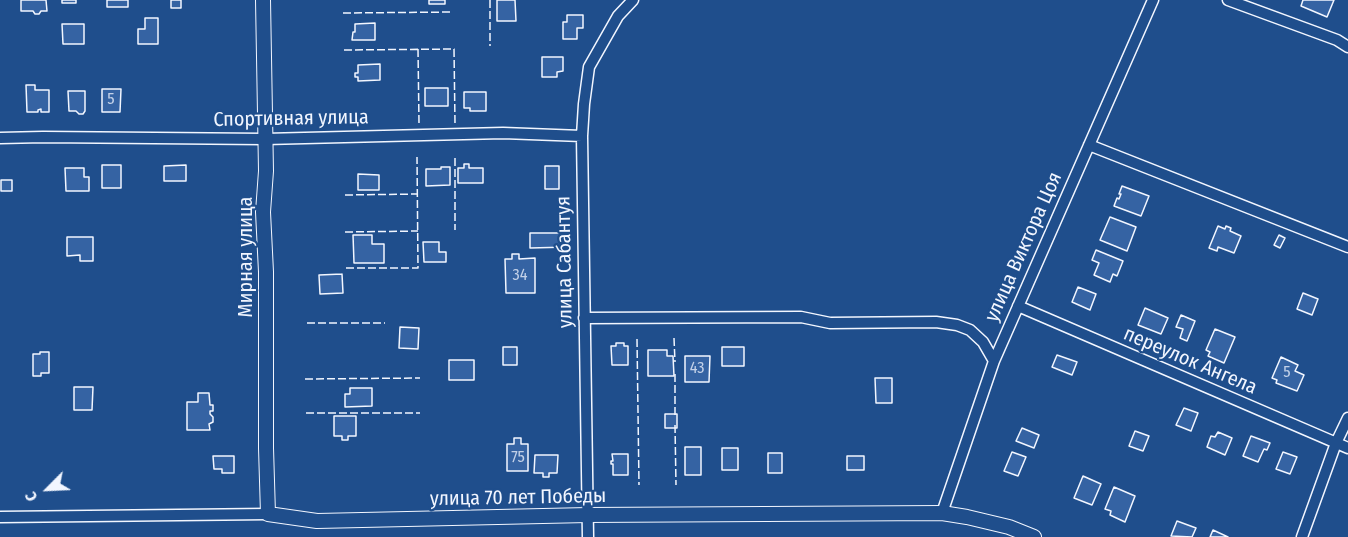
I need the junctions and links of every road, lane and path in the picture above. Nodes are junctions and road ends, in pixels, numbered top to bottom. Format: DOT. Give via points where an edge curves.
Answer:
graph roads {
  1 [pos="264,0"];
  2 [pos="633,0"];
  3 [pos="1228,0"];
  4 [pos="1151,1"];
  5 [pos="1348,47"];
  6 [pos="582,136"];
  7 [pos="0,138"];
  8 [pos="265,139"];
  9 [pos="1089,145"];
  10 [pos="1348,247"];
  11 [pos="1018,306"];
  12 [pos="584,318"];
  13 [pos="994,361"];
  14 [pos="1348,418"];
  15 [pos="1336,443"];
  16 [pos="1348,448"];
  17 [pos="942,513"];
  18 [pos="268,514"];
  19 [pos="588,515"];
  20 [pos="0,517"];
  21 [pos="588,537"];
  22 [pos="1034,537"];
  23 [pos="1302,537"];
  1 -- 8 [label="street, Мирная улица"];
  2 -- 6 [label="street, улица Сабантуя" via="618,16 589,67"];
  3 -- 5 [label="street"];
  4 -- 9 [label="street, улица Виктора Цоя"];
  6 -- 8 [label="street, Спортивная улица" via="503,133"];
  6 -- 12 [label="street, улица Сабантуя"];
  7 -- 8 [label="street, Спортивная улица"];
  8 -- 18 [label="street, Мирная улица"];
  9 -- 10 [label="street"];
  9 -- 11 [label="street, улица Виктора Цоя"];
  11 -- 13 [label="street, улица Виктора Цоя"];
  11 -- 15 [label="street, переулок Ангела"];
  12 -- 13 [label="street" via="801,317 830,322 957,324 983,342"];
  12 -- 19 [label="street, улица Сабантуя"];
  13 -- 17 [label="street, улица Виктора Цоя"];
  14 -- 15 [label="street"];
  15 -- 16 [label="street, переулок Ангела"];
  15 -- 23 [label="street"];
  17 -- 19 [label="street, улица 70 лет Победы"];
  17 -- 22 [label="street, улица 70 лет Победы" via="1009,527"];
  18 -- 19 [label="street, улица 70 лет Победы" via="317,522"];
  18 -- 20 [label="street, улица 70 лет Победы"];
  19 -- 21 [label="street, улица Сабантуя"];
}
